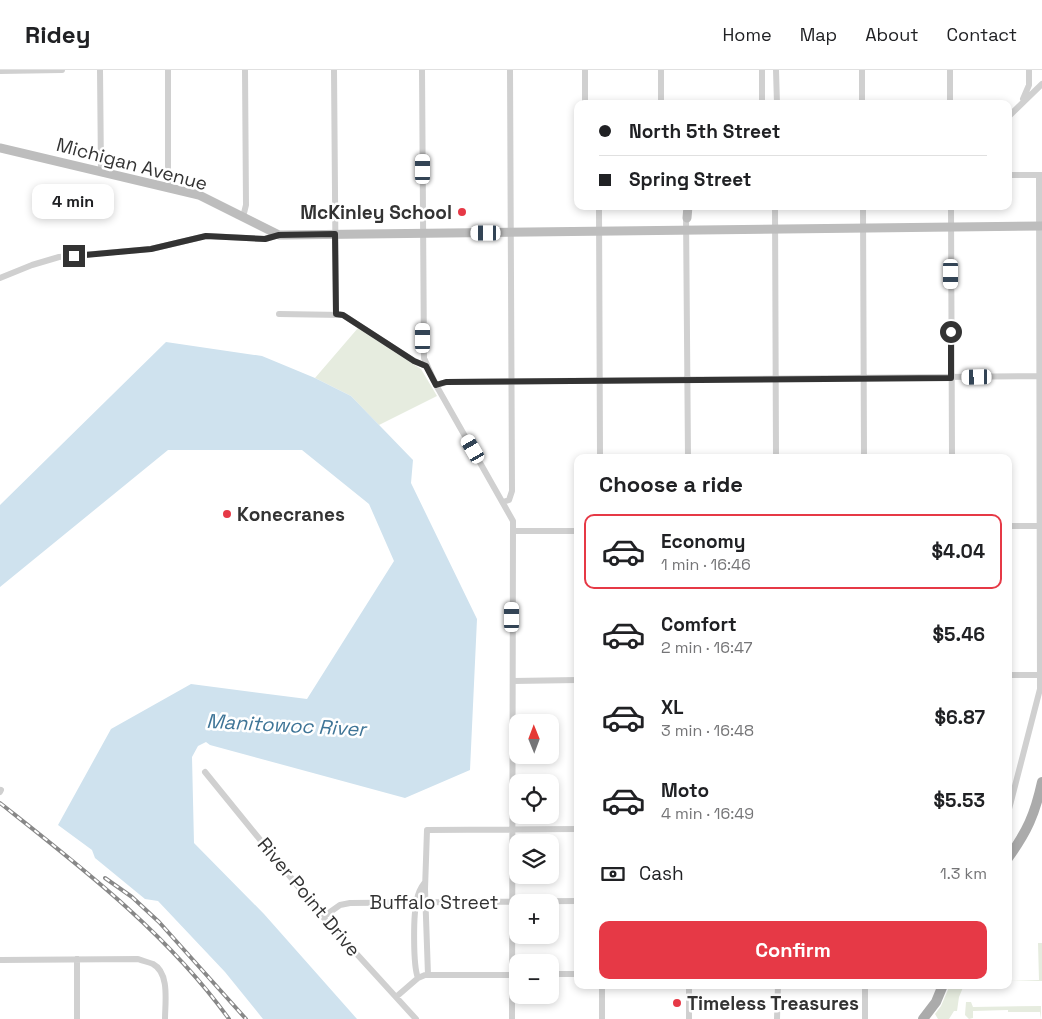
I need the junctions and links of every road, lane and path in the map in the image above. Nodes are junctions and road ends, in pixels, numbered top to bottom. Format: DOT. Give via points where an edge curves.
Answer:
graph roads {
  1 [pos="62,70"];
  2 [pos="100,70"];
  3 [pos="168,70"];
  4 [pos="245,70"];
  5 [pos="334,70"];
  6 [pos="422,70"];
  7 [pos="510,70"];
  8 [pos="585,70"];
  9 [pos="661,70"];
  10 [pos="762,70"];
  11 [pos="776,70"];
  12 [pos="862,70"];
  13 [pos="950,70"];
  14 [pos="1028,70"];
  15 [pos="0,71"];
  16 [pos="1042,84"];
  17 [pos="586,100"];
  18 [pos="661,100"];
  19 [pos="762,100"];
  20 [pos="777,100"];
  21 [pos="862,100"];
  22 [pos="950,100"];
  23 [pos="1022,103"];
  24 [pos="1012,113"];
  25 [pos="0,148"];
  26 [pos="101,170"];
  27 [pos="1012,174"];
  28 [pos="1040,175"];
  29 [pos="168,187"];
  30 [pos="599,210"];
  31 [pos="685,210"];
  32 [pos="688,210"];
  33 [pos="775,210"];
  34 [pos="863,210"];
  35 [pos="951,210"];
  36 [pos="243,217"];
  37 [pos="687,218"];
  38 [pos="1040,226"];
  39 [pos="951,228"];
  40 [pos="863,229"];
  41 [pos="775,230"];
  42 [pos="599,231"];
  43 [pos="687,231"];
  44 [pos="511,233"];
  45 [pos="335,234"];
  46 [pos="423,234"];
  47 [pos="279,235"];
  48 [pos="0,278"];
  49 [pos="279,314"];
  50 [pos="336,314"];
  51 [pos="426,366"];
  52 [pos="1041,376"];
  53 [pos="863,378"];
  54 [pos="951,378"];
  55 [pos="775,379"];
  56 [pos="599,381"];
  57 [pos="688,381"];
  58 [pos="511,382"];
  59 [pos="436,385"];
  60 [pos="600,454"];
  61 [pos="688,454"];
  62 [pos="776,454"];
  63 [pos="864,454"];
  64 [pos="952,454"];
  65 [pos="503,502"];
  66 [pos="1012,526"];
  67 [pos="1041,526"];
  68 [pos="513,531"];
  69 [pos="574,531"];
  70 [pos="1012,675"];
  71 [pos="1040,675"];
  72 [pos="574,680"];
  73 [pos="512,681"];
  74 [pos="205,772"];
  75 [pos="1042,782"];
  76 [pos="1012,797"];
  77 [pos="574,829"];
  78 [pos="513,830"];
  79 [pos="1012,852"];
  80 [pos="425,881"];
  81 [pos="513,894"];
  82 [pos="559,901"];
  83 [pos="574,901"];
  84 [pos="509,902"];
  85 [pos="416,903"];
  86 [pos="426,903"];
  87 [pos="324,917"];
  88 [pos="0,960"];
  89 [pos="77,960"];
  90 [pos="559,974"];
  91 [pos="574,974"];
  92 [pos="428,975"];
  93 [pos="509,975"];
  94 [pos="418,978"];
  95 [pos="602,989"];
  96 [pos="690,989"];
  97 [pos="778,989"];
  98 [pos="865,989"];
  99 [pos="941,989"];
  100 [pos="396,997"];
  101 [pos="513,1004"];
  102 [pos="77,1019"];
  103 [pos="165,1019"];
  104 [pos="416,1019"];
  105 [pos="512,1019"];
  106 [pos="602,1019"];
  107 [pos="689,1019"];
  108 [pos="777,1019"];
  109 [pos="865,1019"];
  110 [pos="922,1019"];
  1 -- 15 [label="street"];
  2 -- 26 [label="street"];
  3 -- 29 [label="street"];
  4 -- 36 [label="street" via="246,205"];
  5 -- 45 [label="street"];
  6 -- 46 [label="street"];
  7 -- 44 [label="street"];
  8 -- 17 [label="street"];
  9 -- 18 [label="street"];
  10 -- 19 [label="street"];
  11 -- 20 [label="street"];
  12 -- 21 [label="street"];
  13 -- 22 [label="street"];
  14 -- 23 [label="street" via="1029,85"];
  16 -- 23 [label="street"];
  23 -- 24 [label="street"];
  25 -- 26 [label="street, Michigan Avenue"];
  26 -- 29 [label="street, Michigan Avenue"];
  27 -- 28 [label="street"];
  28 -- 38 [label="street"];
  29 -- 36 [label="street, Michigan Avenue" via="200,195"];
  30 -- 42 [label="street"];
  31 -- 37 [label="street"];
  32 -- 37 [label="street"];
  33 -- 41 [label="street"];
  34 -- 40 [label="street"];
  35 -- 39 [label="street"];
  36 -- 47 [label="street, Michigan Avenue"];
  37 -- 43 [label="street"];
  38 -- 39 [label="street"];
  38 -- 52 [label="street"];
  39 -- 40 [label="street"];
  39 -- 54 [label="street"];
  40 -- 41 [label="street"];
  40 -- 53 [label="street"];
  41 -- 43 [label="street"];
  41 -- 55 [label="street"];
  42 -- 43 [label="street"];
  42 -- 44 [label="street"];
  42 -- 56 [label="street"];
  43 -- 57 [label="street"];
  44 -- 46 [label="street"];
  44 -- 58 [label="street"];
  45 -- 46 [label="street"];
  45 -- 47 [label="street"];
  45 -- 50 [label="street"];
  46 -- 51 [label="street"];
  47 -- 48 [label="street" via="265,239 206,236 151,249 59,257"];
  49 -- 50 [label="street"];
  50 -- 51 [label="street" via="343,315"];
  51 -- 59 [label="street"];
  52 -- 54 [label="street"];
  52 -- 67 [label="street"];
  53 -- 54 [label="street"];
  53 -- 55 [label="street"];
  53 -- 63 [label="street"];
  54 -- 64 [label="street"];
  55 -- 57 [label="street"];
  55 -- 62 [label="street"];
  56 -- 57 [label="street"];
  56 -- 58 [label="street"];
  56 -- 60 [label="street"];
  57 -- 61 [label="street"];
  58 -- 59 [label="street" via="446,382"];
  58 -- 65 [label="street" via="512,491 508,500"];
  59 -- 65 [label="street"];
  65 -- 68 [label="street" via="513,521"];
  66 -- 67 [label="street"];
  67 -- 71 [label="street"];
  68 -- 69 [label="street"];
  68 -- 73 [label="street"];
  70 -- 71 [label="street"];
  71 -- 76 [label="street" via="1040,688"];
  72 -- 73 [label="street"];
  73 -- 78 [label="street"];
  74 -- 87 [label="street, River Point Drive"];
  75 -- 79 [label="main road" via="1027,829"];
  77 -- 78 [label="street"];
  78 -- 80 [label="street" via="427,830"];
  78 -- 81 [label="street"];
  80 -- 85 [label="street"];
  80 -- 86 [label="street"];
  82 -- 83 [label="street, Buffalo Street"];
  84 -- 86 [label="street, Buffalo Street"];
  85 -- 86 [label="street, Buffalo Street"];
  85 -- 87 [label="street, Buffalo Street" via="350,903 340,905"];
  85 -- 94 [label="street"];
  86 -- 92 [label="street"];
  87 -- 100 [label="street, River Point Drive"];
  88 -- 89 [label="street"];
  89 -- 102 [label="street"];
  89 -- 103 [label="street" via="138,959 154,964 162,974 165,987"];
  90 -- 91 [label="street"];
  92 -- 93 [label="street"];
  92 -- 94 [label="street"];
  94 -- 100 [label="street"];
  95 -- 106 [label="street"];
  96 -- 107 [label="street"];
  97 -- 108 [label="street"];
  98 -- 109 [label="street"];
  99 -- 110 [label="main road" via="936,1002"];
  100 -- 104 [label="street, River Point Drive"];
  101 -- 105 [label="street"];
}
